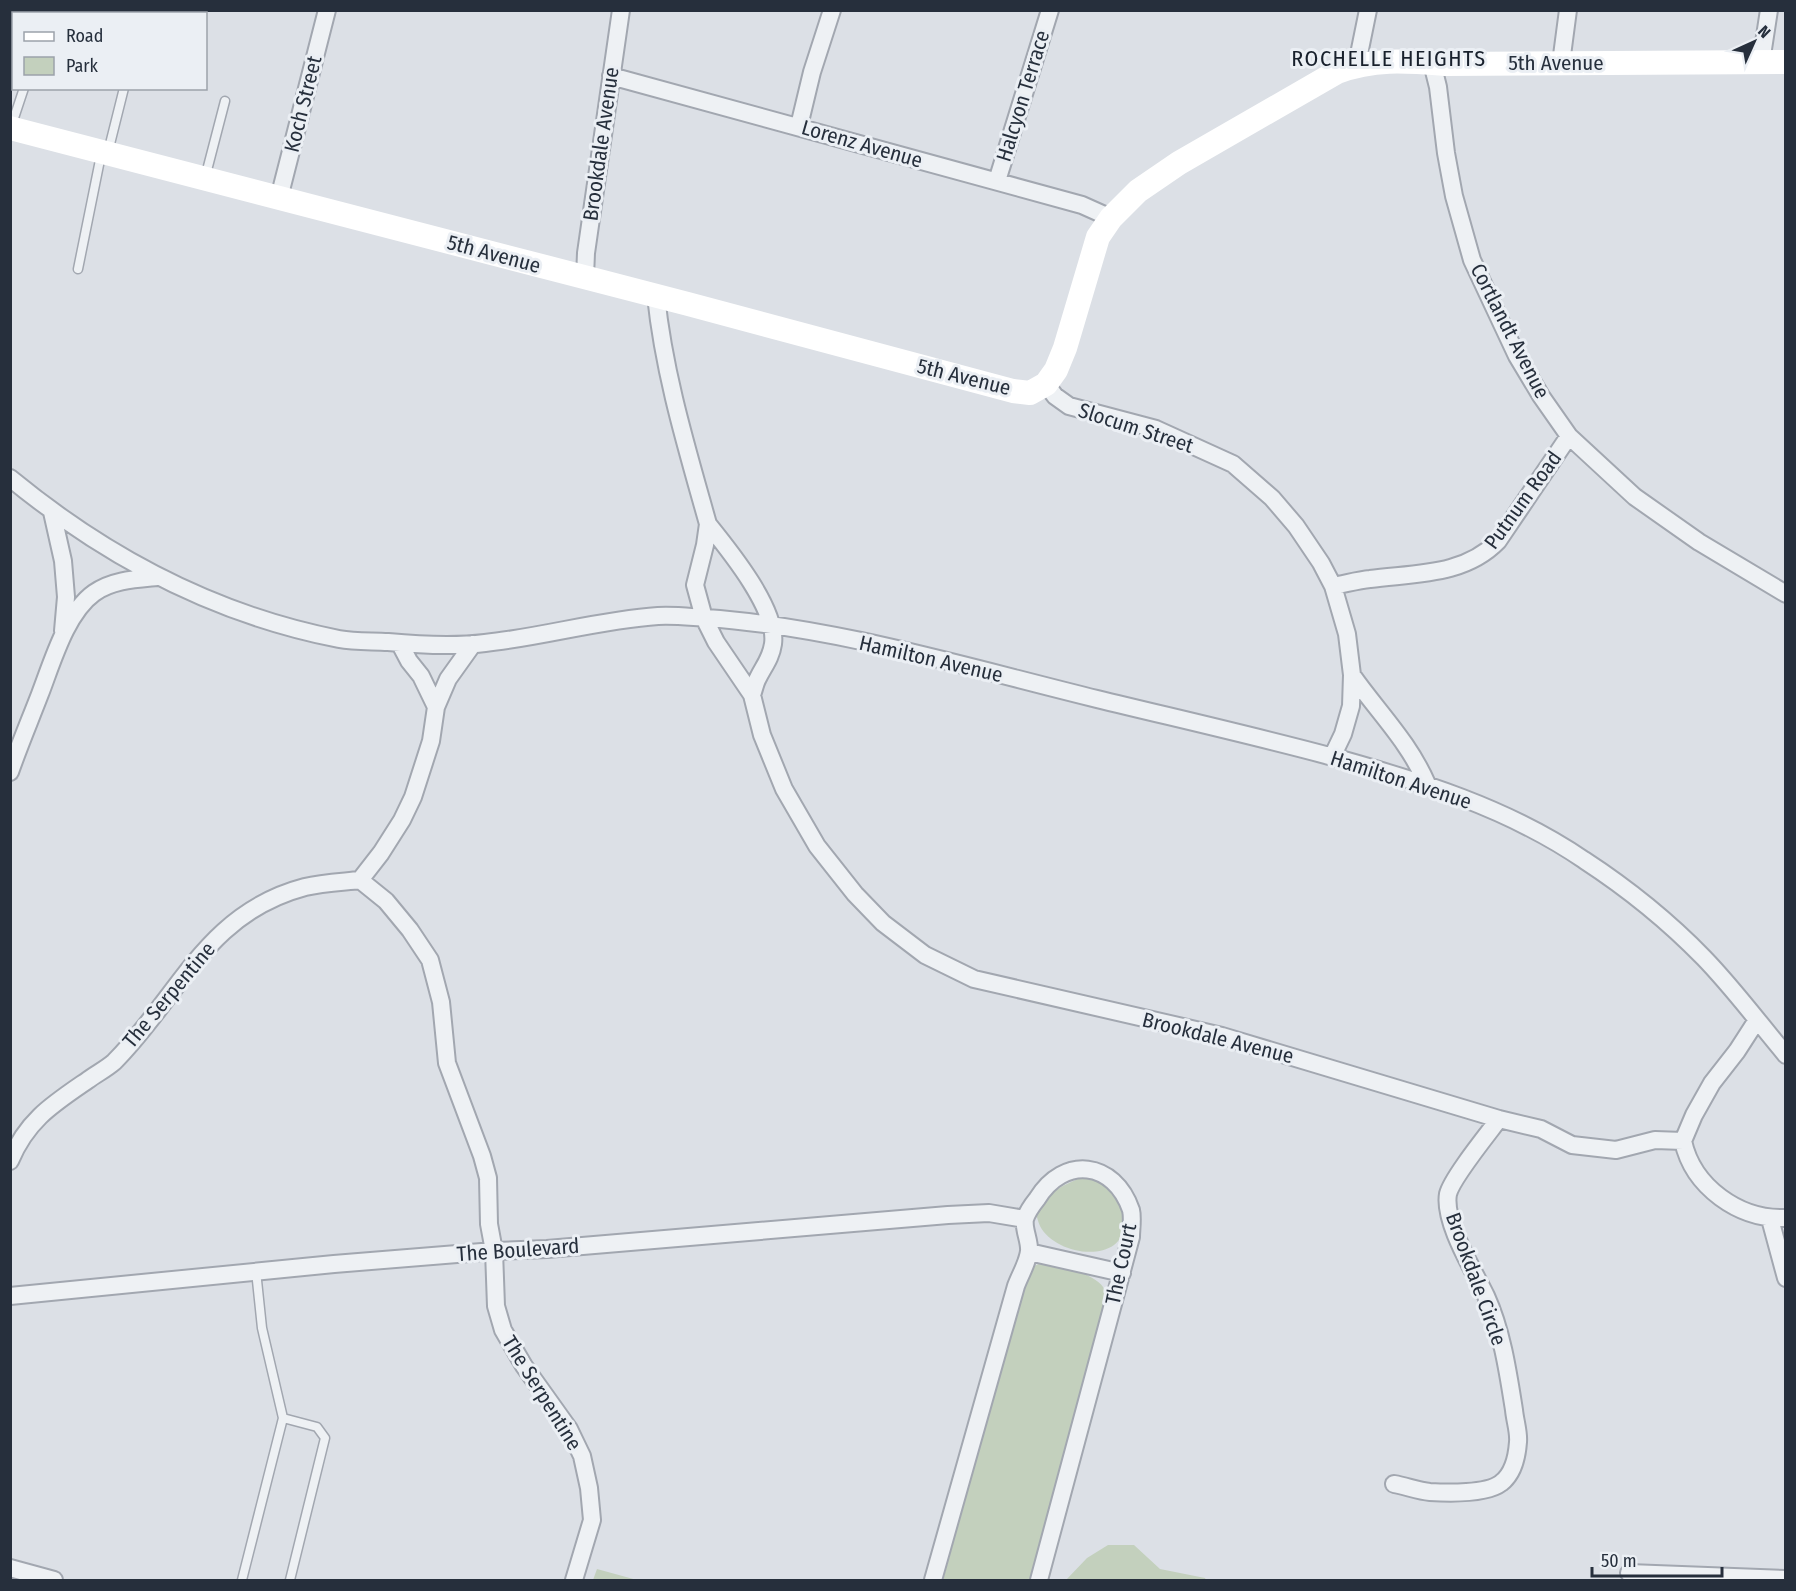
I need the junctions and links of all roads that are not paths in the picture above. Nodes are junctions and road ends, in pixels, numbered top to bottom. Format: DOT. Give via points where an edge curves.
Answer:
graph roads {
  1 [pos="327,10"];
  2 [pos="621,10"];
  3 [pos="832,10"];
  4 [pos="1050,10"];
  5 [pos="1368,10"];
  6 [pos="1568,10"];
  7 [pos="1769,10"];
  8 [pos="1785,62"];
  9 [pos="1432,63"];
  10 [pos="1561,63"];
  11 [pos="1761,63"];
  12 [pos="1357,64"];
  13 [pos="611,76"];
  14 [pos="23,90"];
  15 [pos="123,90"];
  16 [pos="225,101"];
  17 [pos="799,126"];
  18 [pos="11,128"];
  19 [pos="105,152"];
  20 [pos="205,178"];
  21 [pos="997,181"];
  22 [pos="279,198"];
  23 [pos="1111,218"];
  24 [pos="78,269"];
  25 [pos="585,277"];
  26 [pos="656,296"];
  27 [pos="1046,384"];
  28 [pos="1569,436"];
  29 [pos="10,478"];
  30 [pos="52,512"];
  31 [pos="708,524"];
  32 [pos="157,577"];
  33 [pos="1333,586"];
  34 [pos="1785,594"];
  35 [pos="704,618"];
  36 [pos="773,624"];
  37 [pos="62,638"];
  38 [pos="400,644"];
  39 [pos="473,644"];
  40 [pos="1352,675"];
  41 [pos="752,696"];
  42 [pos="436,707"];
  43 [pos="1332,757"];
  44 [pos="10,772"];
  45 [pos="1427,784"];
  46 [pos="360,880"];
  47 [pos="1757,1020"];
  48 [pos="1785,1056"];
  49 [pos="1499,1119"];
  50 [pos="1683,1141"];
  51 [pos="10,1161"];
  52 [pos="1778,1219"];
  53 [pos="1025,1220"];
  54 [pos="494,1251"];
  55 [pos="1029,1252"];
  56 [pos="256,1271"];
  57 [pos="1122,1273"];
  58 [pos="1785,1278"];
  59 [pos="10,1296"];
  60 [pos="283,1419"];
  61 [pos="1394,1484"];
  62 [pos="10,1568"];
  63 [pos="1629,1573"];
  64 [pos="1785,1579"];
  65 [pos="54,1581"];
  66 [pos="242,1581"];
  67 [pos="290,1581"];
  68 [pos="574,1581"];
  69 [pos="933,1581"];
  70 [pos="1039,1581"];
  1 -- 22 [label="street, Koch Street"];
  2 -- 13 [label="street, Brookdale Avenue"];
  3 -- 17 [label="street"];
  4 -- 21 [label="street, Halcyon Terrace"];
  5 -- 12 [label="street"];
  6 -- 10 [label="street"];
  7 -- 11 [label="street"];
  8 -- 11 [label="street, 5th Avenue"];
  9 -- 10 [label="street, 5th Avenue"];
  9 -- 12 [label="street, 5th Avenue"];
  9 -- 28 [label="street, Cortlandt Avenue" via="1454,196 1472,261 1517,356"];
  10 -- 11 [label="street, 5th Avenue"];
  12 -- 23 [label="street, 5th Avenue" via="1179,163 1138,190"];
  13 -- 17 [label="street, Lorenz Avenue"];
  13 -- 25 [label="street, Brookdale Avenue" via="585,253"];
  14 -- 18 [label="lane"];
  15 -- 19 [label="lane"];
  16 -- 20 [label="lane"];
  17 -- 21 [label="street, Lorenz Avenue"];
  18 -- 19 [label="street, 5th Avenue"];
  19 -- 20 [label="street, 5th Avenue"];
  19 -- 24 [label="lane"];
  20 -- 22 [label="street, 5th Avenue"];
  21 -- 23 [label="street, Lorenz Avenue" via="1082,205"];
  22 -- 25 [label="street, 5th Avenue"];
  23 -- 27 [label="street, 5th Avenue" via="1098,237 1065,348"];
  25 -- 26 [label="street, 5th Avenue"];
  26 -- 27 [label="street, 5th Avenue" via="1014,391 1030,393"];
  26 -- 31 [label="street, Brookdale Avenue" via="672,395"];
  27 -- 33 [label="street, Slocum Street" via="1069,406 1156,429 1233,464 1272,498 1296,526"];
  28 -- 33 [label="street, Putnum Road" via="1486,554 1461,566 1429,574"];
  28 -- 34 [label="street, Cortlandt Avenue" via="1635,497 1699,542"];
  29 -- 30 [label="street, Hamilton Avenue"];
  30 -- 32 [label="street, Hamilton Avenue"];
  30 -- 37 [label="street" via="66,597"];
  31 -- 35 [label="street, Brookdale Avenue" via="695,585"];
  31 -- 36 [label="street, Brookdale Avenue" via="756,590"];
  32 -- 37 [label="street" via="118,582 93,594"];
  32 -- 38 [label="street, Hamilton Avenue" via="254,616 343,640"];
  33 -- 40 [label="street, Slocum Street" via="1347,634"];
  35 -- 36 [label="street, Hamilton Avenue"];
  35 -- 39 [label="street, Hamilton Avenue" via="650,617"];
  35 -- 41 [label="street, Brookdale Avenue"];
  36 -- 41 [label="street" via="770,658"];
  36 -- 43 [label="street, Hamilton Avenue" via="911,653"];
  37 -- 44 [label="street"];
  38 -- 39 [label="street, Hamilton Avenue"];
  38 -- 42 [label="street"];
  39 -- 42 [label="street" via="448,679"];
  40 -- 43 [label="street, Slocum Street" via="1351,706"];
  40 -- 45 [label="street, Slocum Street" via="1418,761"];
  41 -- 49 [label="street, Brookdale Avenue" via="762,735 784,789 817,846 883,923 925,955 974,979 1222,1036"];
  42 -- 46 [label="street" via="431,741 406,812"];
  43 -- 45 [label="street, Hamilton Avenue"];
  45 -- 47 [label="street, Hamilton Avenue" via="1502,815 1583,858 1669,925 1705,959"];
  46 -- 51 [label="street, The Serpentine" via="306,887 272,899 213,940 112,1063 31,1124"];
  46 -- 54 [label="street, The Serpentine" via="386,901 430,960 441,1002 447,1063 488,1178"];
  47 -- 48 [label="street, Hamilton Avenue"];
  47 -- 50 [label="street" via="1712,1083"];
  49 -- 50 [label="street, Brookdale Avenue" via="1541,1129 1572,1145 1616,1150 1655,1140"];
  49 -- 61 [label="street, Brookdale Circle" via="1454,1180 1448,1208 1459,1244 1487,1298 1498,1334 1518,1440 1516,1457 1511,1472 1500,1484 1478,1491 1429,1492"];
  50 -- 52 [label="street" via="1686,1157 1700,1178 1724,1202"];
  52 -- 58 [label="street"];
  53 -- 54 [label="street, The Boulevard" via="989,1213 948,1215"];
  53 -- 55 [label="street"];
  53 -- 57 [label="street, The Court" via="1038,1196 1064,1173 1084,1168 1103,1172 1120,1189 1132,1212 1131,1237"];
  54 -- 56 [label="street, The Boulevard"];
  54 -- 68 [label="street, The Serpentine" via="496,1306 503,1330 569,1429 582,1456 590,1488 592,1520"];
  55 -- 57 [label="street"];
  55 -- 69 [label="street"];
  56 -- 59 [label="street, The Boulevard"];
  56 -- 60 [label="lane" via="262,1328"];
  57 -- 70 [label="street, The Court"];
  60 -- 66 [label="lane"];
  60 -- 67 [label="lane" via="317,1427 325,1438"];
  62 -- 65 [label="street"];
  63 -- 64 [label="street"];
}
